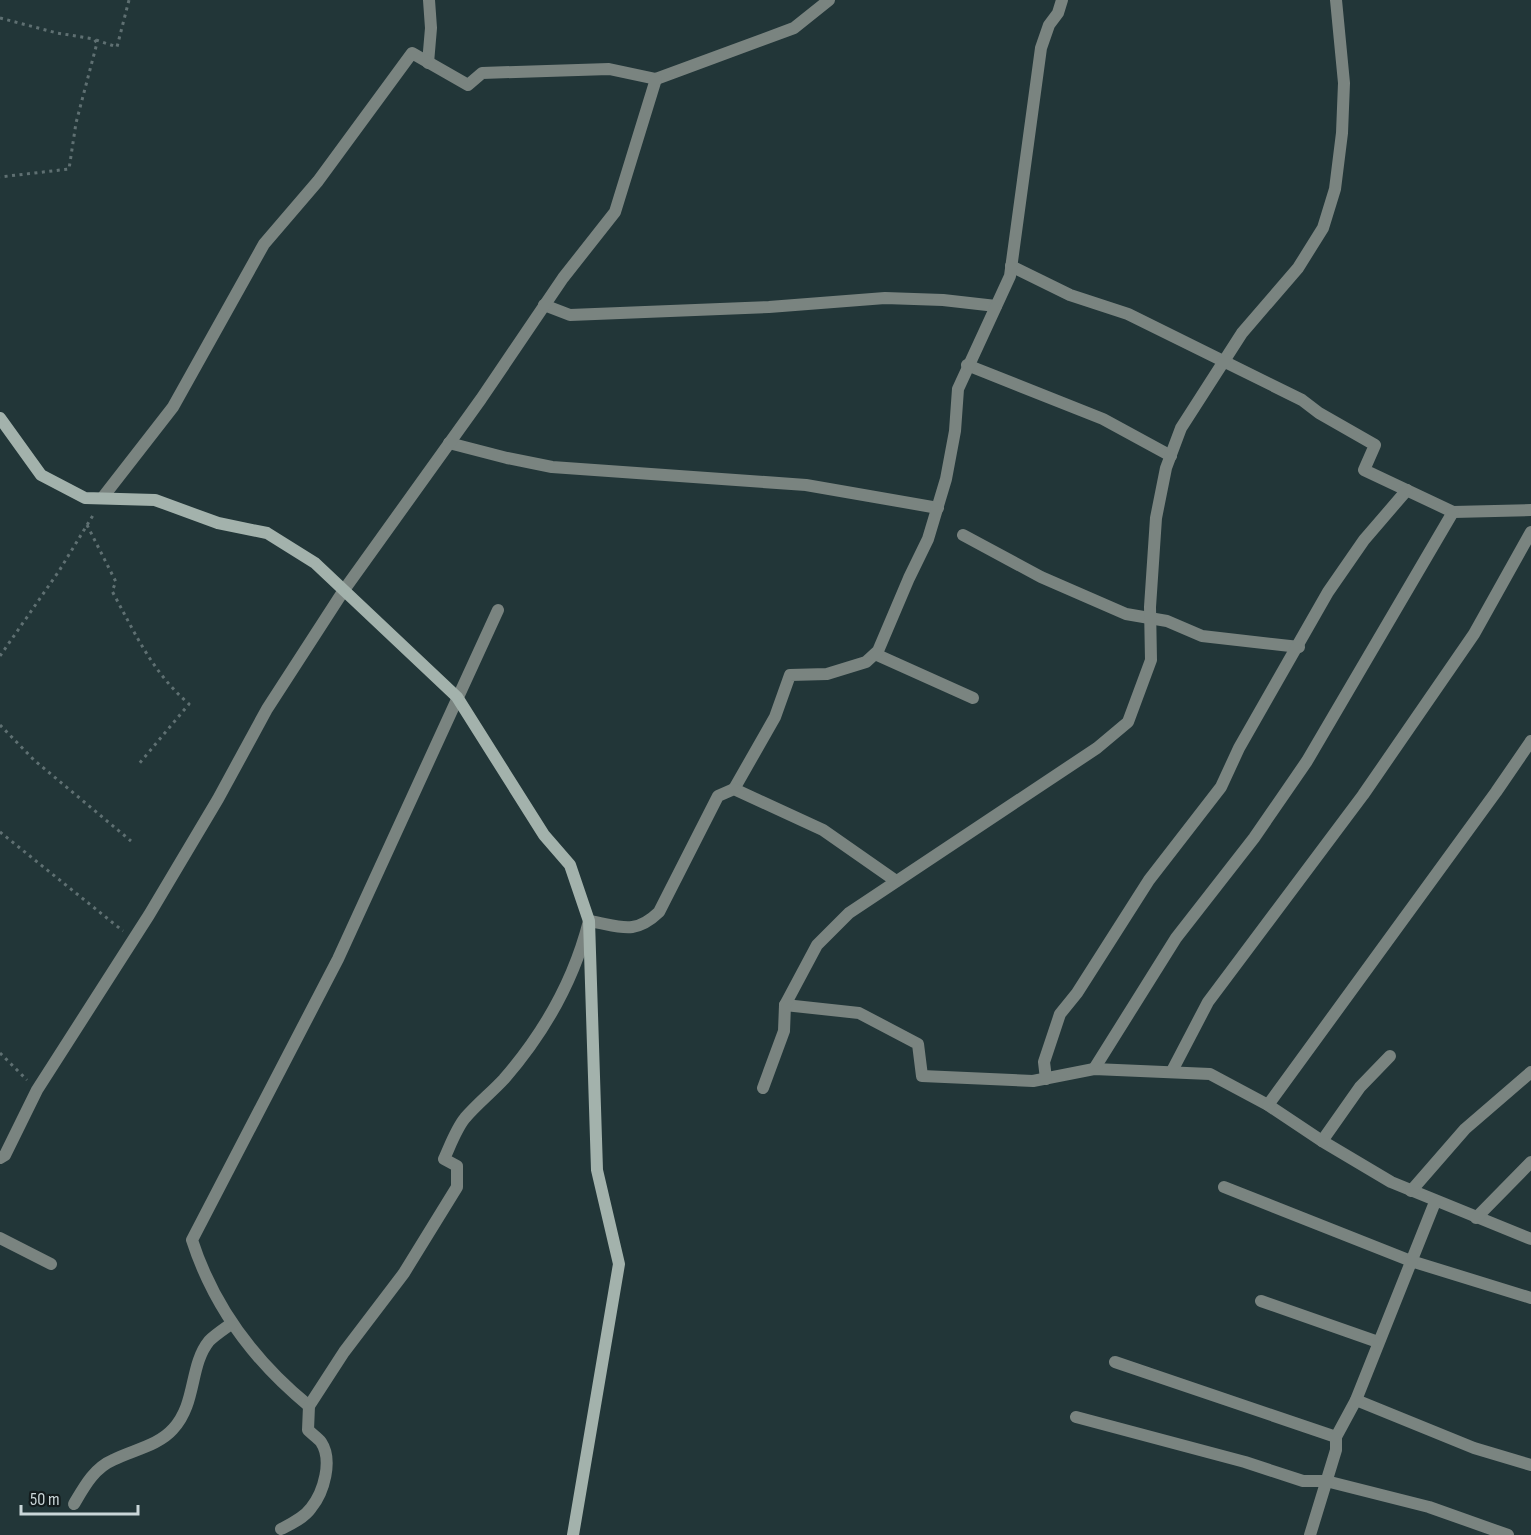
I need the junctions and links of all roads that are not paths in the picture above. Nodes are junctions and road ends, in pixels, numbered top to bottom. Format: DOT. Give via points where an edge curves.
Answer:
graph roads {
  1 [pos="429,0"];
  2 [pos="829,0"];
  3 [pos="1062,0"];
  4 [pos="1336,0"];
  5 [pos="428,63"];
  6 [pos="656,79"];
  7 [pos="1011,266"];
  8 [pos="544,305"];
  9 [pos="996,306"];
  10 [pos="1223,361"];
  11 [pos="967,365"];
  12 [pos="2,427"];
  13 [pos="449,443"];
  14 [pos="1171,456"];
  15 [pos="1407,490"];
  16 [pos="103,497"];
  17 [pos="938,508"];
  18 [pos="1531,510"];
  19 [pos="1452,512"];
  20 [pos="1531,532"];
  21 [pos="963,535"];
  22 [pos="344,590"];
  23 [pos="498,610"];
  24 [pos="1151,617"];
  25 [pos="1299,647"];
  26 [pos="875,654"];
  27 [pos="457,697"];
  28 [pos="973,698"];
  29 [pos="1531,741"];
  30 [pos="734,789"];
  31 [pos="896,881"];
  32 [pos="589,921"];
  33 [pos="785,1005"];
  34 [pos="1390,1056"];
  35 [pos="1094,1069"];
  36 [pos="1172,1071"];
  37 [pos="1531,1072"];
  38 [pos="1046,1079"];
  39 [pos="763,1088"];
  40 [pos="1268,1105"];
  41 [pos="1322,1141"];
  42 [pos="0,1158"];
  43 [pos="1531,1162"];
  44 [pos="1224,1187"];
  45 [pos="1410,1191"];
  46 [pos="1435,1202"];
  47 [pos="1476,1218"];
  48 [pos="0,1238"];
  49 [pos="1531,1239"];
  50 [pos="1411,1261"];
  51 [pos="51,1264"];
  52 [pos="1531,1298"];
  53 [pos="1261,1301"];
  54 [pos="231,1324"];
  55 [pos="1378,1342"];
  56 [pos="1115,1362"];
  57 [pos="1356,1400"];
  58 [pos="309,1406"];
  59 [pos="1076,1417"];
  60 [pos="1336,1437"];
  61 [pos="1531,1466"];
  62 [pos="1326,1481"];
  63 [pos="74,1504"];
  64 [pos="281,1529"];
  65 [pos="573,1535"];
  66 [pos="1310,1535"];
  67 [pos="1508,1535"];
  1 -- 5 [label="street"];
  2 -- 6 [label="street" via="794,28"];
  3 -- 7 [label="street" via="1041,48"];
  4 -- 10 [label="street" via="1344,83 1342,133 1335,189 1323,228 1298,268"];
  5 -- 6 [label="street" via="468,85 482,73 609,69"];
  5 -- 16 [label="street" via="412,53 318,181 264,244 173,407"];
  6 -- 8 [label="street" via="615,212"];
  7 -- 9 [label="street"];
  7 -- 10 [label="street" via="1070,295 1128,314"];
  8 -- 9 [label="street" via="570,315 769,308 885,298"];
  8 -- 13 [label="street"];
  9 -- 11 [label="street"];
  10 -- 14 [label="street" via="1181,428"];
  10 -- 15 [label="street" via="1302,400 1375,445 1364,470"];
  11 -- 14 [label="street" via="1103,419"];
  11 -- 17 [label="street" via="958,389 955,431"];
  12 -- 16 [label="street" via="41,475 85,498"];
  13 -- 17 [label="street" via="552,466 806,485"];
  13 -- 22 [label="street"];
  14 -- 24 [label="street" via="1155,518"];
  15 -- 19 [label="street"];
  15 -- 25 [label="street" via="1364,540 1328,592"];
  16 -- 22 [label="street" via="155,500 218,523 267,533 315,563"];
  17 -- 26 [label="street" via="928,539"];
  18 -- 19 [label="street"];
  19 -- 35 [label="street" via="1307,761 1254,838 1176,938"];
  20 -- 36 [label="street" via="1474,634 1363,795 1208,1002"];
  21 -- 24 [label="street" via="1082,597 1126,614"];
  22 -- 27 [label="street"];
  22 -- 42 [label="street" via="267,709 218,799 134,940 37,1090"];
  23 -- 27 [label="street"];
  24 -- 25 [label="street" via="1202,636"];
  24 -- 31 [label="street" via="1151,660 1128,722 1097,748"];
  25 -- 38 [label="street" via="1239,748 1221,787 1149,880 1060,1014 1044,1062"];
  26 -- 28 [label="street"];
  26 -- 30 [label="street" via="866,662 827,674 790,675 775,717"];
  27 -- 32 [label="street" via="544,835 570,866"];
  27 -- 54 [label="street" via="338,959 192,1240"];
  29 -- 40 [label="street"];
  30 -- 31 [label="street" via="823,830"];
  30 -- 32 [label="street" via="718,796 659,912 646,925 635,928"];
  31 -- 33 [label="street" via="849,913 817,945"];
  32 -- 58 [label="street" via="581,955 537,1037 504,1079 464,1119 444,1159 457,1166 458,1187 404,1273"];
  32 -- 65 [label="street" via="597,1170 619,1264"];
  33 -- 38 [label="street" via="859,1012 918,1044 922,1076 996,1081"];
  33 -- 39 [label="street" via="784,1030"];
  34 -- 41 [label="street" via="1360,1087"];
  35 -- 36 [label="street"];
  35 -- 38 [label="street"];
  36 -- 40 [label="street" via="1210,1074"];
  37 -- 45 [label="street" via="1465,1129"];
  40 -- 41 [label="street"];
  41 -- 45 [label="street"];
  43 -- 47 [label="street"];
  44 -- 50 [label="street"];
  45 -- 46 [label="street"];
  46 -- 47 [label="street"];
  46 -- 50 [label="street"];
  47 -- 49 [label="street"];
  48 -- 51 [label="street"];
  50 -- 52 [label="street"];
  50 -- 55 [label="street"];
  53 -- 55 [label="street"];
  54 -- 58 [label="street" via="277,1380"];
  54 -- 63 [label="street" via="209,1341 186,1413 171,1432 111,1460 94,1474"];
  55 -- 57 [label="street"];
  56 -- 60 [label="street"];
  57 -- 60 [label="street"];
  57 -- 61 [label="street" via="1474,1448"];
  58 -- 64 [label="street" via="308,1430 321,1442 326,1456 325,1475 311,1509"];
  59 -- 62 [label="street" via="1303,1481"];
  60 -- 62 [label="street"];
  62 -- 66 [label="street"];
  62 -- 67 [label="street" via="1429,1506"];
}
